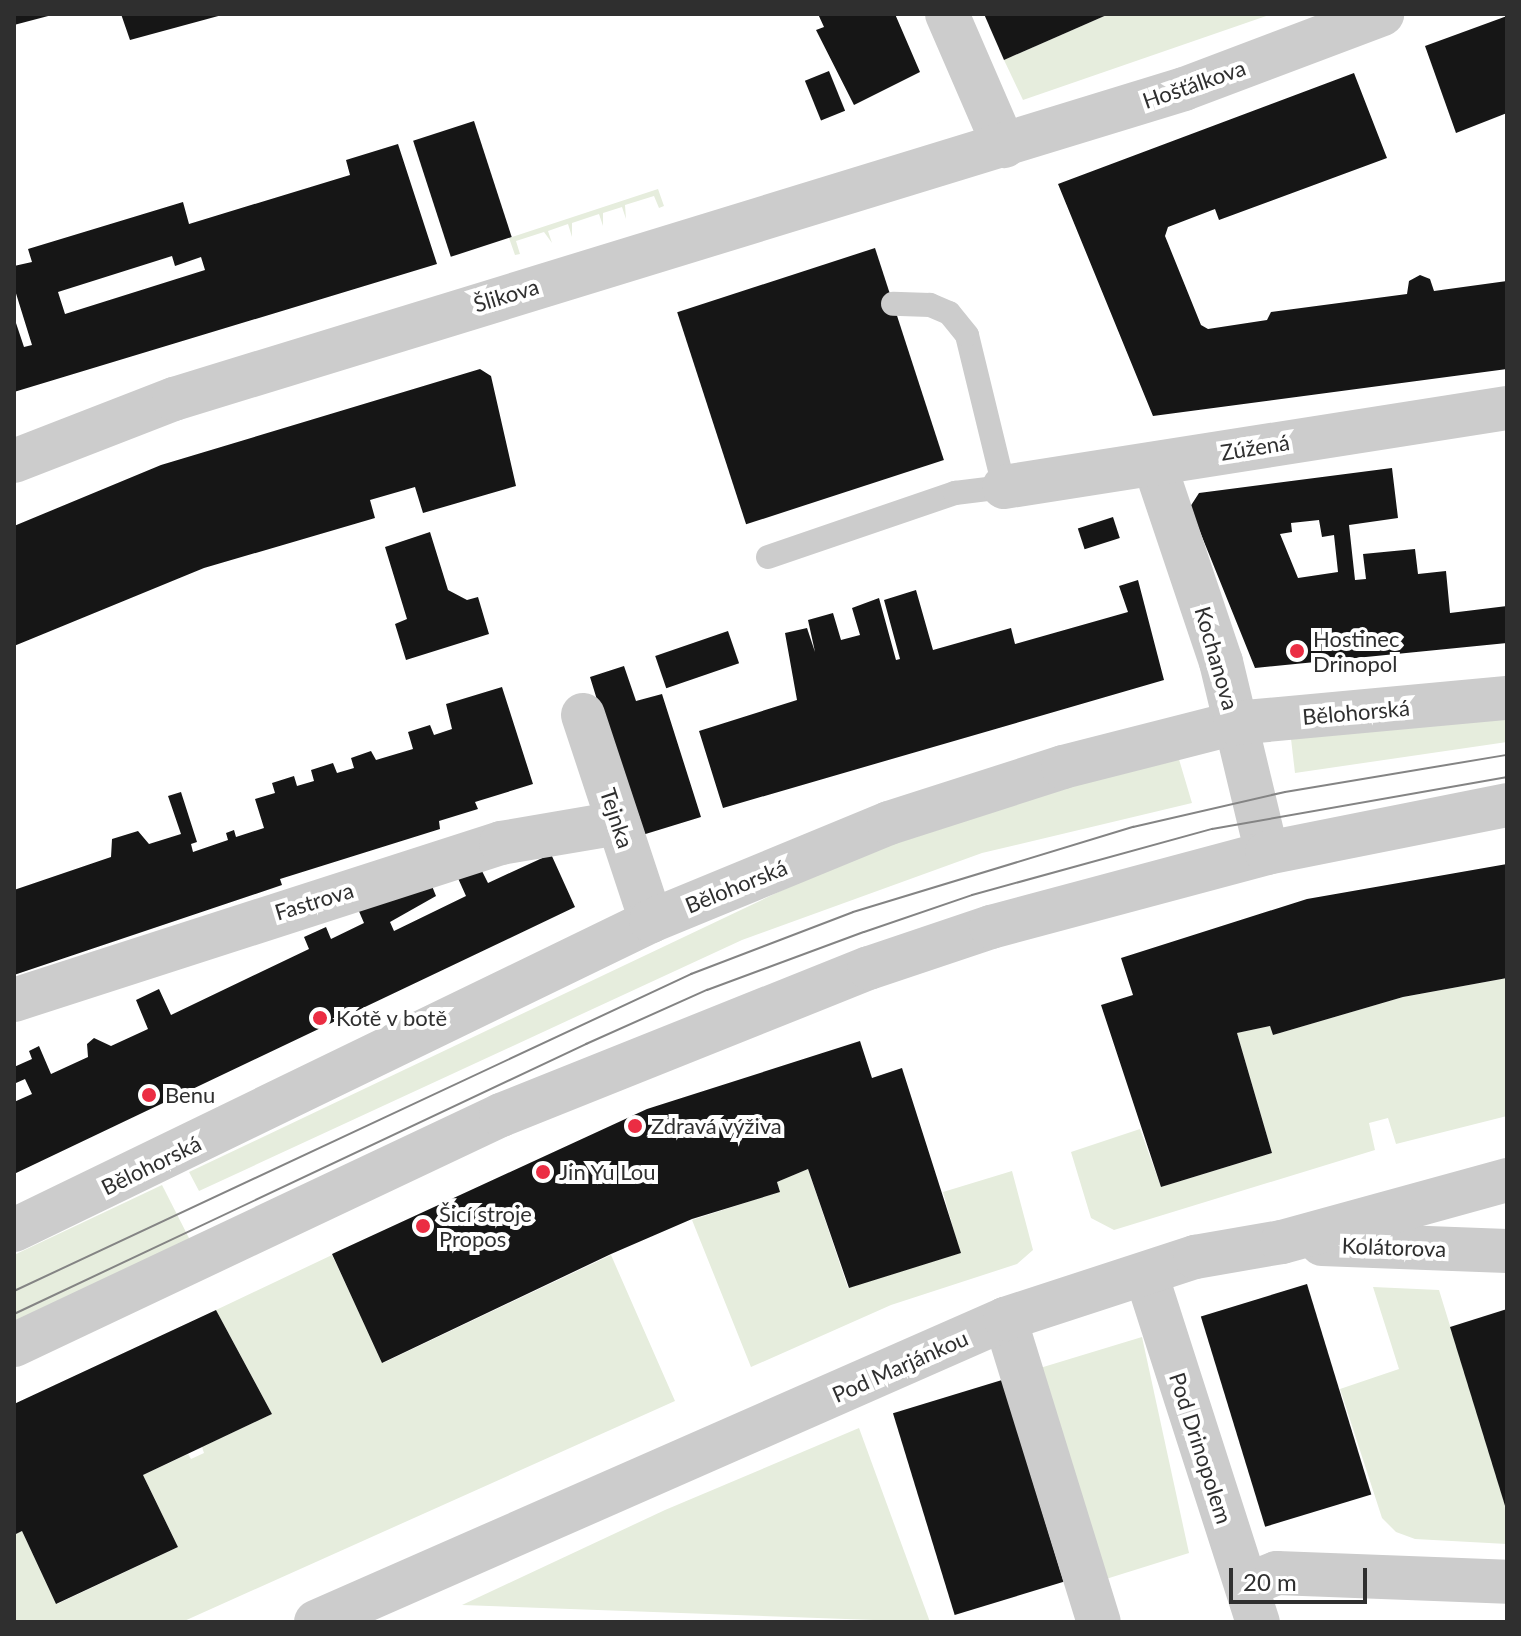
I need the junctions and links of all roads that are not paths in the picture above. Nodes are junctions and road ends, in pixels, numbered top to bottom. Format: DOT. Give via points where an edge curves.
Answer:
graph roads {
  1 [pos="947,14"];
  2 [pos="1382,14"];
  3 [pos="1004,146"];
  4 [pos="893,304"];
  5 [pos="1507,408"];
  6 [pos="14,461"];
  7 [pos="1155,466"];
  8 [pos="1004,487"];
  9 [pos="768,557"];
  10 [pos="1507,698"];
  11 [pos="583,715"];
  12 [pos="1235,723"];
  13 [pos="1507,805"];
  14 [pos="618,823"];
  15 [pos="1267,853"];
  16 [pos="651,921"];
  17 [pos="14,1000"];
  18 [pos="1507,1180"];
  19 [pos="14,1230"];
  20 [pos="1282,1242"];
  21 [pos="1507,1251"];
  22 [pos="1146,1274"];
  23 [pos="1005,1319"];
  24 [pos="14,1345"];
  25 [pos="1507,1582"];
  26 [pos="1253,1604"];
  27 [pos="316,1622"];
  28 [pos="1099,1622"];
  1 -- 3 [label="street"];
  2 -- 3 [label="street, Hošťálkova" via="1184,89"];
  3 -- 6 [label="street, Šlikova" via="204,389"];
  4 -- 8 [label="lane" via="930,305 949,313 967,335"];
  5 -- 7 [label="street, Zúžená"];
  7 -- 8 [label="street, Zúžená"];
  7 -- 12 [label="street, Kochanova" via="1221,662"];
  8 -- 9 [label="lane" via="955,493"];
  10 -- 12 [label="street, Bělohorská"];
  11 -- 14 [label="street, Tejnka"];
  12 -- 15 [label="street, Kochanova"];
  12 -- 16 [label="street, Bělohorská" via="1063,767 889,823"];
  13 -- 15 [label="street"];
  14 -- 16 [label="street, Tejnka"];
  14 -- 17 [label="street, Fastrova" via="501,843"];
  15 -- 24 [label="street" via="991,927 713,1027 501,1115"];
  16 -- 19 [label="street, Bělohorská"];
  18 -- 20 [label="street, Pod Marjánkou"];
  20 -- 21 [label="street, Kolátorova"];
  20 -- 22 [label="street, Pod Marjánkou" via="1195,1257"];
  22 -- 23 [label="street, Pod Marjánkou"];
  22 -- 26 [label="street, Pod Drinopolem"];
  23 -- 27 [label="street, Pod Marjánkou"];
  23 -- 28 [label="street"];
  25 -- 26 [label="street" via="1277,1573"];
}
